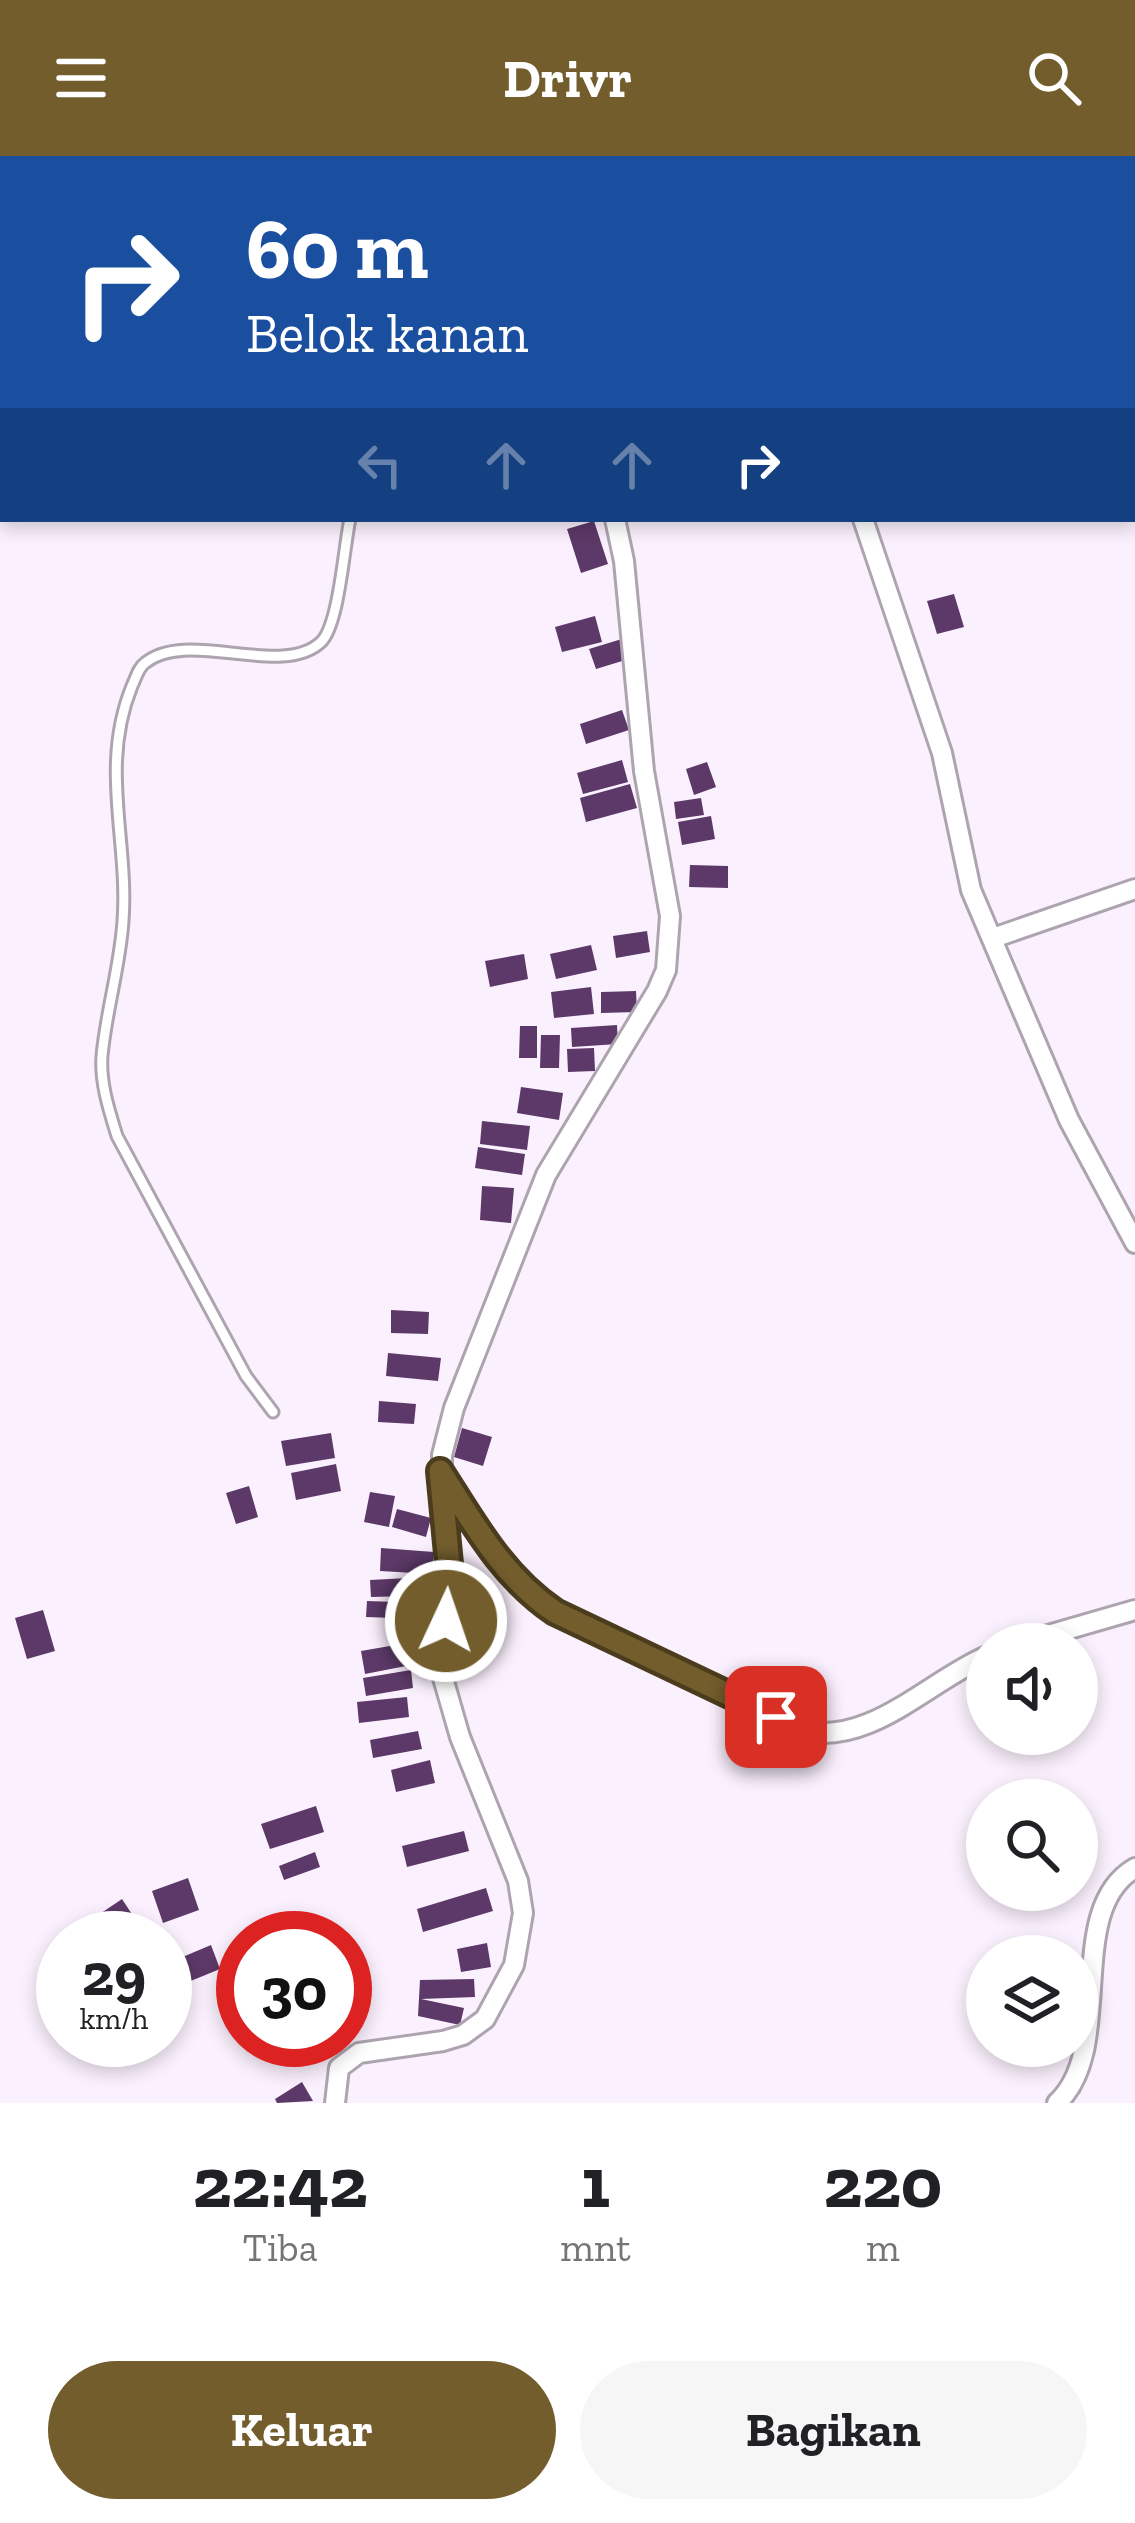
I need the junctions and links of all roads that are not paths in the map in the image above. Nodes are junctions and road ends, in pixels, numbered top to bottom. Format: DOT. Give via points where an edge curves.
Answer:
graph roads {
  1 [pos="349,522"];
  2 [pos="616,522"];
  3 [pos="864,522"];
  4 [pos="1135,890"];
  5 [pos="992,938"];
  6 [pos="1135,1243"];
  7 [pos="273,1412"];
  8 [pos="440,1471"];
  9 [pos="1135,1610"];
  10 [pos="1090,1623"];
  11 [pos="966,1668"];
  12 [pos="1135,1868"];
  13 [pos="335,2103"];
  14 [pos="1058,2103"];
  1 -- 7 [label="lane" via="322,641 280,655 188,647 141,664 114,769 124,916 101,1058 105,1095 117,1136"];
  2 -- 8 [label="street" via="670,916 666,970 546,1175 454,1408"];
  3 -- 5 [label="street" via="943,753 959,846"];
  4 -- 5 [label="street"];
  5 -- 6 [label="street" via="1069,1120"];
  8 -- 11 [label="street" via="500,1563 538,1601 802,1730 830,1735 866,1724"];
  8 -- 13 [label="street" via="449,1564 443,1678 518,1881 522,1936 496,2002 476,2027 443,2042 346,2060"];
  9 -- 10 [label="street"];
  12 -- 14 [label="street" via="1106,1903 1084,2052"];
}
